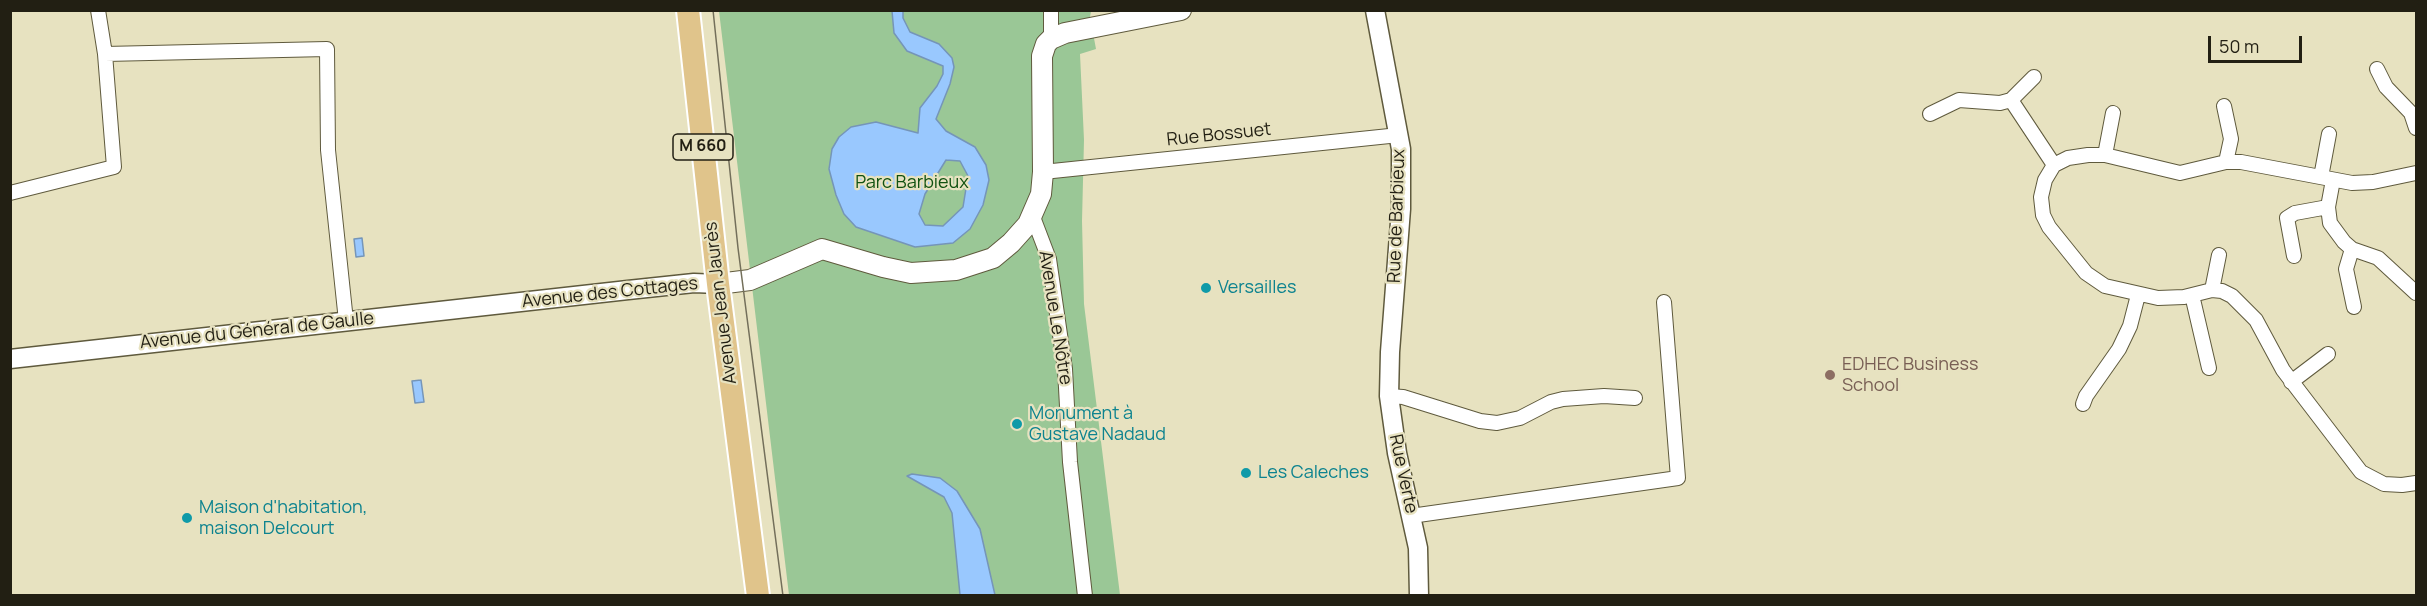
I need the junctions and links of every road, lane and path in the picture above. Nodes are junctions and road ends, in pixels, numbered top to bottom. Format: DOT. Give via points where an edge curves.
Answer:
graph roads {
  1 [pos="98,10"];
  2 [pos="688,10"];
  3 [pos="1051,10"];
  4 [pos="1181,10"];
  5 [pos="1375,10"];
  6 [pos="1051,39"];
  7 [pos="105,54"];
  8 [pos="2377,69"];
  9 [pos="2034,77"];
  10 [pos="2011,100"];
  11 [pos="2224,106"];
  12 [pos="2113,113"];
  13 [pos="1930,114"];
  14 [pos="2416,128"];
  15 [pos="2329,134"];
  16 [pos="1399,135"];
  17 [pos="2105,155"];
  18 [pos="2226,162"];
  19 [pos="2055,165"];
  20 [pos="1043,172"];
  21 [pos="2416,173"];
  22 [pos="2327,179"];
  23 [pos="10,193"];
  24 [pos="2328,207"];
  25 [pos="1033,217"];
  26 [pos="2352,249"];
  27 [pos="2219,255"];
  28 [pos="2294,256"];
  29 [pos="718,284"];
  30 [pos="2212,290"];
  31 [pos="2416,293"];
  32 [pos="2138,295"];
  33 [pos="2192,295"];
  34 [pos="1664,302"];
  35 [pos="503,304"];
  36 [pos="2354,306"];
  37 [pos="346,321"];
  38 [pos="1390,352"];
  39 [pos="2328,354"];
  40 [pos="10,359"];
  41 [pos="2209,368"];
  42 [pos="2291,382"];
  43 [pos="1389,396"];
  44 [pos="1635,398"];
  45 [pos="2083,404"];
  46 [pos="2416,483"];
  47 [pos="1411,516"];
  48 [pos="758,596"];
  49 [pos="1085,596"];
  50 [pos="1419,596"];
  1 -- 7 [label="street"];
  2 -- 29 [label="main road, Avenue Jean Jaurès / M 660"];
  3 -- 6 [label="street"];
  4 -- 6 [label="main road"];
  5 -- 16 [label="street, Rue de Barbieux"];
  6 -- 20 [label="main road" via="1041,56"];
  7 -- 23 [label="street" via="114,167"];
  7 -- 37 [label="street" via="327,49 328,150"];
  8 -- 14 [label="street" via="2386,87 2411,113"];
  9 -- 10 [label="street"];
  10 -- 13 [label="street" via="1959,100"];
  10 -- 19 [label="street"];
  11 -- 18 [label="street" via="2231,139"];
  12 -- 17 [label="street"];
  15 -- 22 [label="street"];
  16 -- 20 [label="street, Rue Bossuet"];
  16 -- 38 [label="street, Rue de Barbieux" via="1401,209"];
  17 -- 18 [label="street" via="2180,173"];
  17 -- 19 [label="street" via="2077,156"];
  18 -- 22 [label="street"];
  19 -- 32 [label="street" via="2045,180 2041,197 2049,227 2090,276 2105,286"];
  20 -- 25 [label="main road"];
  21 -- 22 [label="street" via="2363,183"];
  22 -- 24 [label="street"];
  24 -- 26 [label="street" via="2335,233"];
  24 -- 28 [label="street" via="2287,218"];
  25 -- 29 [label="main road" via="999,253 956,270 901,271 822,249 750,280"];
  25 -- 49 [label="street, Avenue Le Nôtre" via="1050,267 1065,369 1070,462"];
  26 -- 31 [label="street" via="2378,258"];
  26 -- 36 [label="street" via="2346,269"];
  27 -- 30 [label="street"];
  29 -- 35 [label="street, Avenue des Cottages" via="694,283"];
  29 -- 48 [label="main road, Avenue Jean Jaurès / M 660"];
  30 -- 33 [label="street"];
  30 -- 42 [label="street" via="2228,293 2252,315"];
  32 -- 33 [label="street"];
  32 -- 45 [label="street" via="2119,349"];
  33 -- 41 [label="street"];
  34 -- 47 [label="street" via="1678,478"];
  35 -- 37 [label="street, Avenue du Général de Gaulle"];
  37 -- 40 [label="street, Avenue du Général de Gaulle"];
  38 -- 43 [label="street, Rue Verte"];
  39 -- 42 [label="street"];
  42 -- 46 [label="street" via="2354,465 2368,477 2393,485"];
  43 -- 44 [label="street" via="1497,423 1520,418 1563,399"];
  43 -- 47 [label="street, Rue Verte"];
  47 -- 50 [label="street, Rue Verte" via="1419,561"];
}
